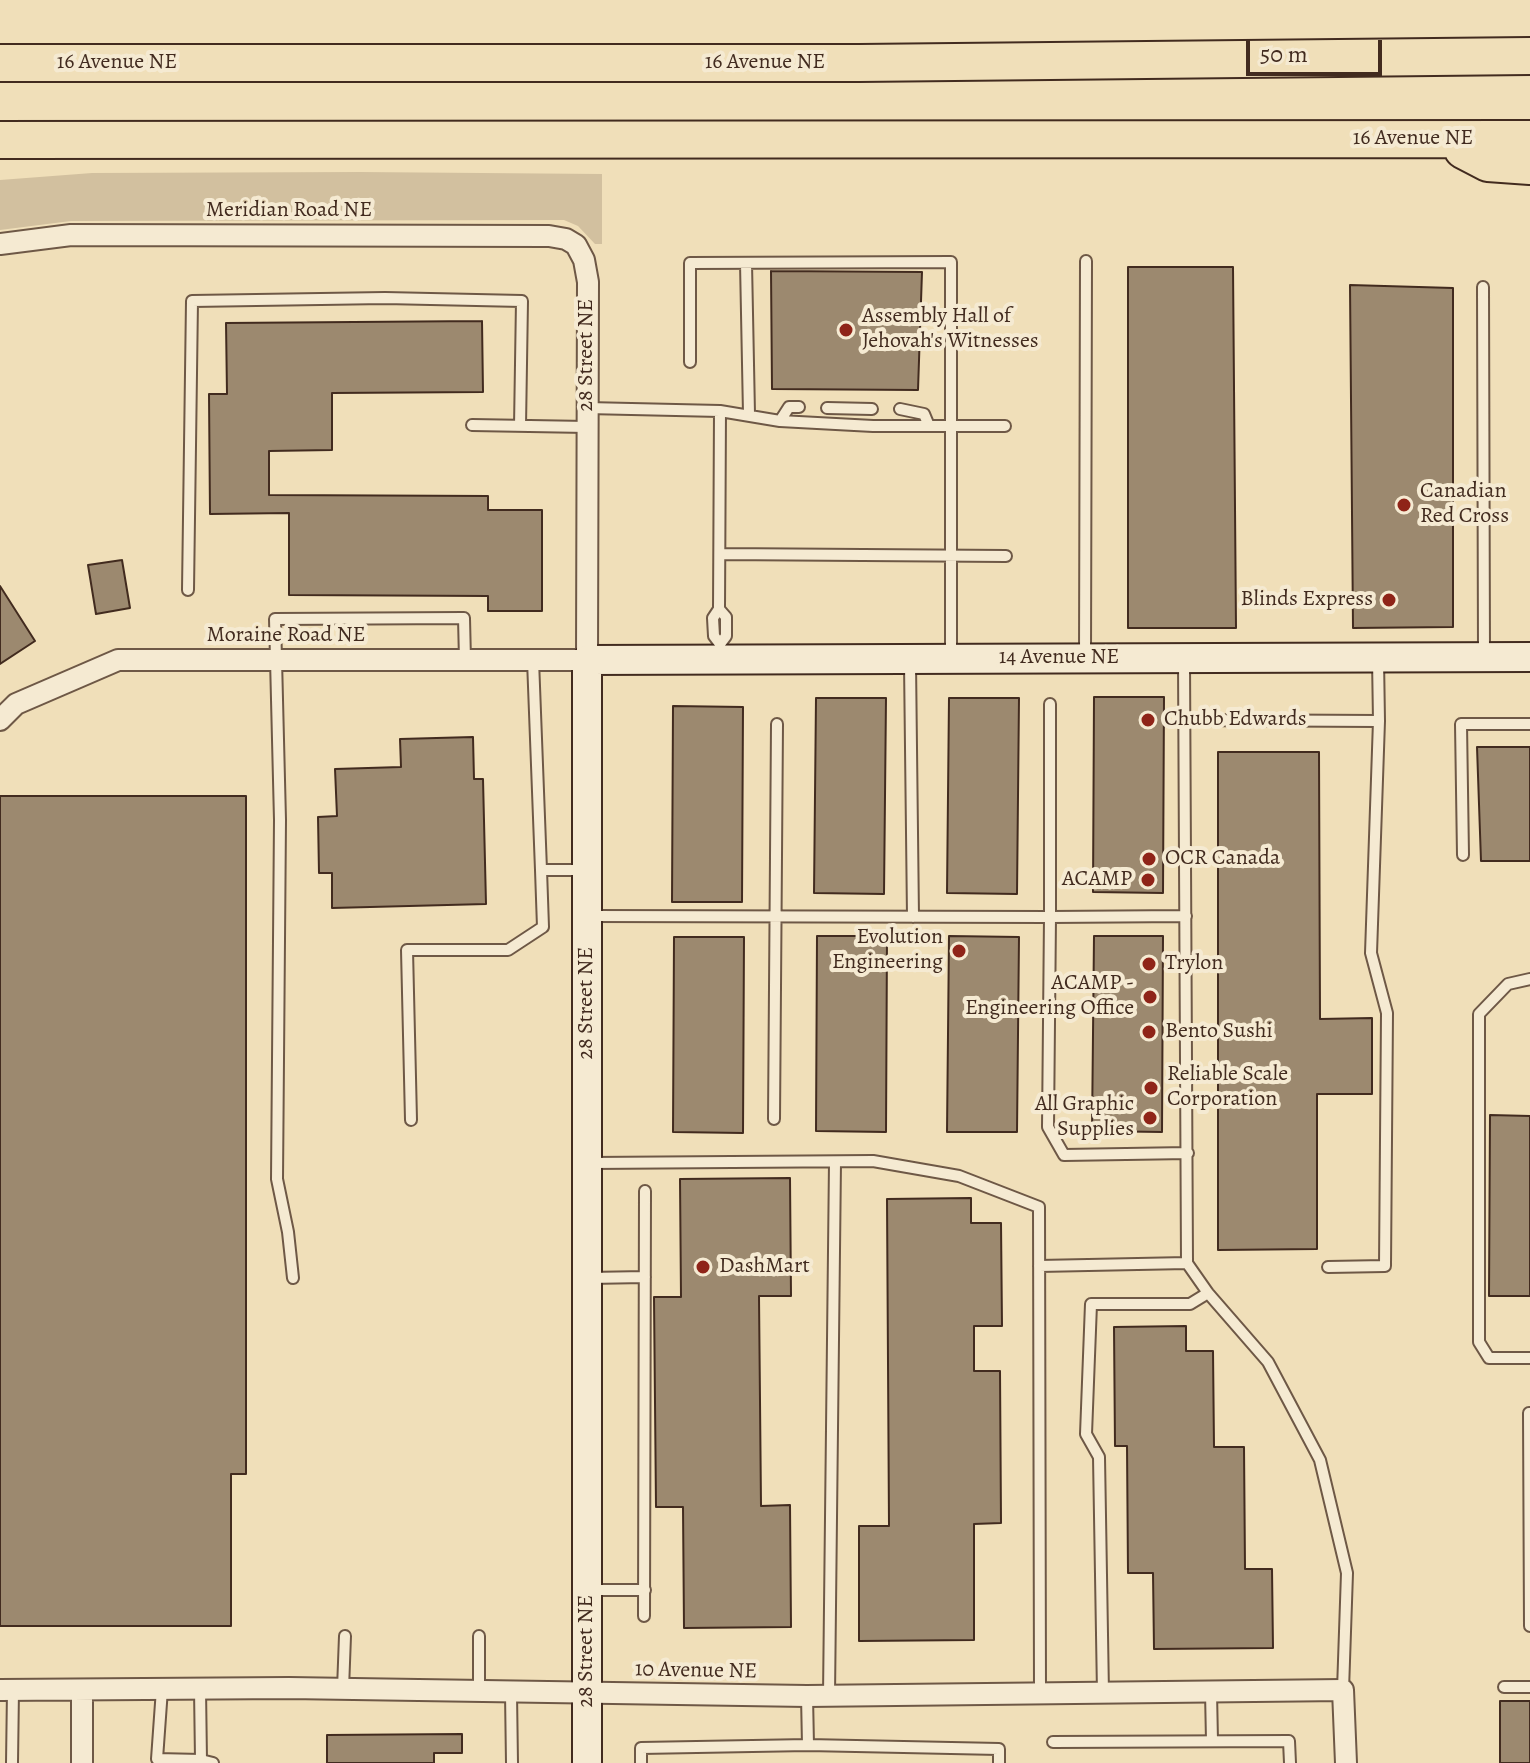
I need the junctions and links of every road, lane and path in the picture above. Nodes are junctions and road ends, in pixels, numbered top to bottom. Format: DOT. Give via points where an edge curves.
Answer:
graph roads {
  1 [pos="1530,44"];
  2 [pos="0,54"];
  3 [pos="1488,56"];
  4 [pos="1530,56"];
  5 [pos="0,63"];
  6 [pos="137,63"];
  7 [pos="160,138"];
  8 [pos="1444,139"];
  9 [pos="1530,139"];
  10 [pos="0,140"];
  11 [pos="0,165"];
  12 [pos="1530,166"];
  13 [pos="0,244"];
  14 [pos="576,245"];
  15 [pos="1086,261"];
  16 [pos="746,263"];
  17 [pos="1483,287"];
  18 [pos="690,362"];
  19 [pos="799,407"];
  20 [pos="827,408"];
  21 [pos="872,409"];
  22 [pos="900,409"];
  23 [pos="720,411"];
  24 [pos="749,414"];
  25 [pos="587,417"];
  26 [pos="780,421"];
  27 [pos="472,425"];
  28 [pos="520,426"];
  29 [pos="929,426"];
  30 [pos="949,426"];
  31 [pos="1005,426"];
  32 [pos="720,554"];
  33 [pos="951,556"];
  34 [pos="1006,556"];
  35 [pos="188,590"];
  36 [pos="720,651"];
  37 [pos="1378,657"];
  38 [pos="1484,657"];
  39 [pos="1530,657"];
  40 [pos="1085,658"];
  41 [pos="1184,658"];
  42 [pos="910,659"];
  43 [pos="951,659"];
  44 [pos="276,660"];
  45 [pos="465,660"];
  46 [pos="533,660"];
  47 [pos="587,660"];
  48 [pos="1050,704"];
  49 [pos="0,720"];
  50 [pos="1184,720"];
  51 [pos="1379,721"];
  52 [pos="777,724"];
  53 [pos="1530,724"];
  54 [pos="1463,855"];
  55 [pos="541,870"];
  56 [pos="587,870"];
  57 [pos="587,916"];
  58 [pos="1186,916"];
  59 [pos="776,917"];
  60 [pos="913,917"];
  61 [pos="1050,917"];
  62 [pos="1530,979"];
  63 [pos="774,1119"];
  64 [pos="411,1120"];
  65 [pos="1188,1153"];
  66 [pos="835,1162"];
  67 [pos="587,1163"];
  68 [pos="645,1191"];
  69 [pos="1187,1263"];
  70 [pos="1039,1266"];
  71 [pos="1328,1267"];
  72 [pos="645,1277"];
  73 [pos="293,1278"];
  74 [pos="587,1278"];
  75 [pos="1208,1293"];
  76 [pos="1530,1358"];
  77 [pos="1529,1413"];
  78 [pos="587,1590"];
  79 [pos="645,1590"];
  80 [pos="644,1616"];
  81 [pos="1530,1626"];
  82 [pos="345,1636"];
  83 [pos="479,1636"];
  84 [pos="1504,1687"];
  85 [pos="1530,1687"];
  86 [pos="162,1689"];
  87 [pos="200,1689"];
  88 [pos="343,1689"];
  89 [pos="6,1690"];
  90 [pos="82,1690"];
  91 [pos="1343,1690"];
  92 [pos="479,1692"];
  93 [pos="1211,1692"];
  94 [pos="511,1693"];
  95 [pos="587,1693"];
  96 [pos="1040,1693"];
  97 [pos="1103,1693"];
  98 [pos="829,1695"];
  99 [pos="807,1696"];
  100 [pos="1212,1741"];
  101 [pos="1053,1742"];
  102 [pos="808,1745"];
  103 [pos="200,1761"];
  104 [pos="155,1762"];
  105 [pos="12,1763"];
  106 [pos="82,1763"];
  107 [pos="213,1763"];
  108 [pos="512,1763"];
  109 [pos="587,1763"];
  110 [pos="641,1763"];
  111 [pos="999,1763"];
  112 [pos="1290,1763"];
  113 [pos="1346,1763"];
  1 -- 3 [label="highway"];
  2 -- 6 [label="highway"];
  3 -- 4 [label="highway, 16 Avenue NE"];
  3 -- 6 [label="highway, 16 Avenue NE"];
  5 -- 6 [label="highway, 16 Avenue NE"];
  7 -- 8 [label="highway, 16 Avenue NE"];
  7 -- 10 [label="highway, 16 Avenue NE"];
  7 -- 11 [label="highway" via="108,155"];
  8 -- 9 [label="highway, 16 Avenue NE"];
  8 -- 12 [label="highway" via="1488,163"];
  13 -- 14 [label="street, Meridian Road NE" via="71,235 345,235 549,236"];
  14 -- 25 [label="street, 28 Street NE" via="588,282"];
  15 -- 40 [label="lane"];
  16 -- 18 [label="lane" via="690,263"];
  16 -- 24 [label="lane"];
  16 -- 30 [label="lane" via="951,262"];
  17 -- 38 [label="lane"];
  19 -- 26 [label="lane" via="789,407"];
  20 -- 21 [label="lane"];
  22 -- 29 [label="lane" via="924,414"];
  23 -- 24 [label="lane"];
  23 -- 25 [label="lane"];
  23 -- 32 [label="lane"];
  24 -- 26 [label="lane"];
  25 -- 28 [label="lane"];
  25 -- 47 [label="street, 28 Street NE"];
  26 -- 29 [label="lane"];
  27 -- 28 [label="lane"];
  28 -- 35 [label="lane" via="522,301 192,301"];
  29 -- 30 [label="lane"];
  30 -- 31 [label="lane"];
  30 -- 33 [label="lane"];
  32 -- 33 [label="lane"];
  32 -- 36 [label="lane" via="719,609 726,617"];
  33 -- 34 [label="lane"];
  33 -- 43 [label="lane"];
  36 -- 42 [label="street, 14 Avenue NE"];
  36 -- 47 [label="street, 14 Avenue NE"];
  37 -- 38 [label="street, 14 Avenue NE"];
  37 -- 41 [label="street, 14 Avenue NE"];
  37 -- 51 [label="lane"];
  38 -- 39 [label="street, 14 Avenue NE"];
  40 -- 41 [label="street, 14 Avenue NE"];
  40 -- 43 [label="street, 14 Avenue NE"];
  41 -- 50 [label="lane"];
  42 -- 43 [label="street, 14 Avenue NE"];
  42 -- 60 [label="lane"];
  44 -- 45 [label="street, Moraine Road NE"];
  44 -- 45 [label="lane" via="275,619 433,618 464,618"];
  44 -- 49 [label="street, Moraine Road NE" via="118,660 16,704"];
  44 -- 73 [label="lane" via="277,1179"];
  45 -- 46 [label="street, Moraine Road NE"];
  46 -- 47 [label="street, Moraine Road NE"];
  46 -- 55 [label="lane"];
  47 -- 56 [label="street, 28 Street NE"];
  48 -- 61 [label="lane"];
  50 -- 51 [label="lane"];
  50 -- 58 [label="lane"];
  51 -- 71 [label="lane" via="1371,953 1387,1013 1385,1266"];
  52 -- 59 [label="lane"];
  53 -- 54 [label="lane" via="1461,724"];
  55 -- 56 [label="lane"];
  55 -- 64 [label="lane" via="543,927 508,950 407,950"];
  56 -- 57 [label="street, 28 Street NE"];
  57 -- 59 [label="lane"];
  57 -- 67 [label="street, 28 Street NE"];
  58 -- 61 [label="lane"];
  58 -- 65 [label="lane"];
  59 -- 60 [label="lane"];
  59 -- 63 [label="lane"];
  60 -- 61 [label="lane"];
  61 -- 65 [label="lane" via="1048,1127 1064,1155"];
  62 -- 76 [label="lane" via="1508,984 1479,1014 1479,1342 1489,1358"];
  65 -- 69 [label="lane"];
  66 -- 67 [label="lane"];
  66 -- 70 [label="lane" via="873,1161 959,1176 1039,1207"];
  66 -- 98 [label="lane"];
  67 -- 74 [label="street, 28 Street NE"];
  68 -- 72 [label="lane"];
  69 -- 70 [label="lane"];
  69 -- 75 [label="lane"];
  70 -- 96 [label="lane"];
  72 -- 74 [label="lane"];
  72 -- 79 [label="lane"];
  74 -- 78 [label="street, 28 Street NE"];
  75 -- 91 [label="lane" via="1268,1362 1320,1460 1347,1573"];
  75 -- 97 [label="lane" via="1190,1304 1091,1304 1086,1434 1099,1457"];
  77 -- 81 [label="lane"];
  78 -- 79 [label="lane"];
  78 -- 95 [label="street, 28 Street NE"];
  79 -- 80 [label="lane"];
  82 -- 88 [label="lane"];
  83 -- 92 [label="lane"];
  84 -- 85 [label="lane"];
  86 -- 87 [label="street, 10 Avenue NE"];
  86 -- 90 [label="street, 10 Avenue NE"];
  86 -- 104 [label="lane"];
  87 -- 88 [label="street, 10 Avenue NE"];
  87 -- 103 [label="lane"];
  88 -- 92 [label="street, 10 Avenue NE"];
  89 -- 90 [label="street, 10 Avenue NE"];
  89 -- 105 [label="lane"];
  90 -- 106 [label="street"];
  91 -- 93 [label="street, 10 Avenue NE"];
  91 -- 113 [label="street"];
  92 -- 94 [label="street, 10 Avenue NE"];
  93 -- 97 [label="street, 10 Avenue NE"];
  93 -- 100 [label="lane"];
  94 -- 95 [label="street, 10 Avenue NE"];
  94 -- 108 [label="lane"];
  95 -- 99 [label="street, 10 Avenue NE"];
  95 -- 109 [label="street, 28 Street NE"];
  96 -- 97 [label="street, 10 Avenue NE"];
  96 -- 98 [label="street, 10 Avenue NE"];
  98 -- 99 [label="street, 10 Avenue NE"];
  99 -- 102 [label="lane"];
  100 -- 101 [label="lane"];
  100 -- 112 [label="lane" via="1289,1741"];
  102 -- 110 [label="lane" via="641,1748"];
  102 -- 111 [label="lane" via="999,1749"];
  103 -- 104 [label="lane"];
  103 -- 107 [label="lane"];
}
